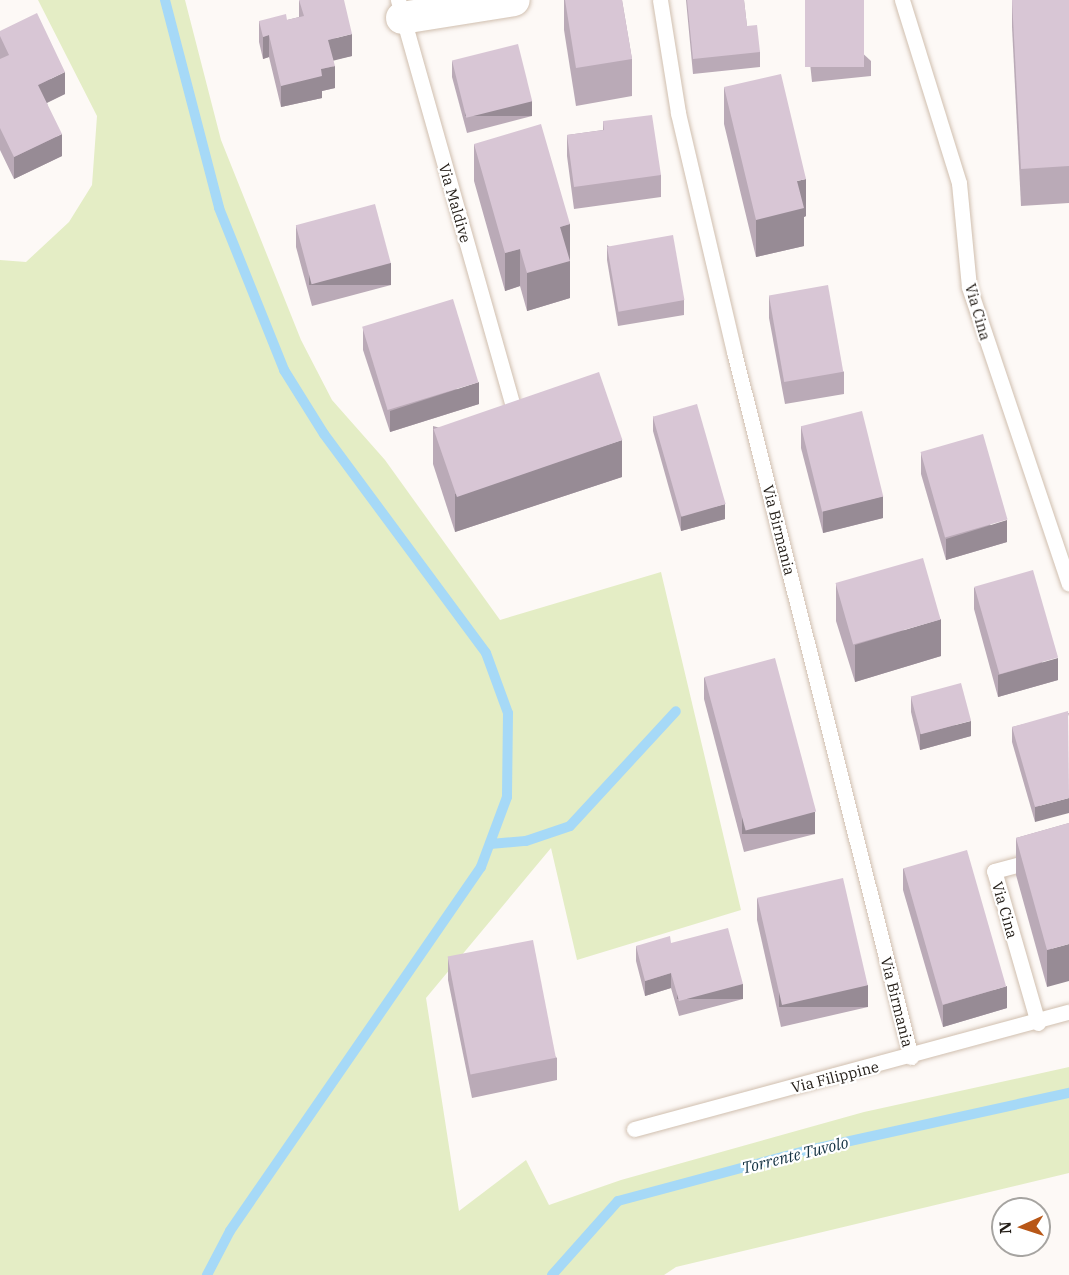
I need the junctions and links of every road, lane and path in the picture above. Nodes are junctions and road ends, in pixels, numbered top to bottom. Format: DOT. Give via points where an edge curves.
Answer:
graph roads {
  1 [pos="514,0"];
  2 [pos="660,0"];
  3 [pos="902,0"];
  4 [pos="400,9"];
  5 [pos="513,406"];
  6 [pos="1069,584"];
  7 [pos="1069,851"];
  8 [pos="1069,1012"];
  9 [pos="1038,1023"];
  10 [pos="911,1058"];
  11 [pos="634,1129"];
  1 -- 4 [label="street"];
  2 -- 10 [label="lane, Via Birmania" via="678,113 734,352"];
  3 -- 6 [label="lane, Via Cina" via="959,183 969,287"];
  4 -- 5 [label="lane, Via Maldive"];
  7 -- 9 [label="lane, Via Cina" via="994,872"];
  8 -- 9 [label="lane, Via Filippine"];
  9 -- 10 [label="lane, Via Filippine"];
  10 -- 11 [label="lane, Via Filippine"];
}
